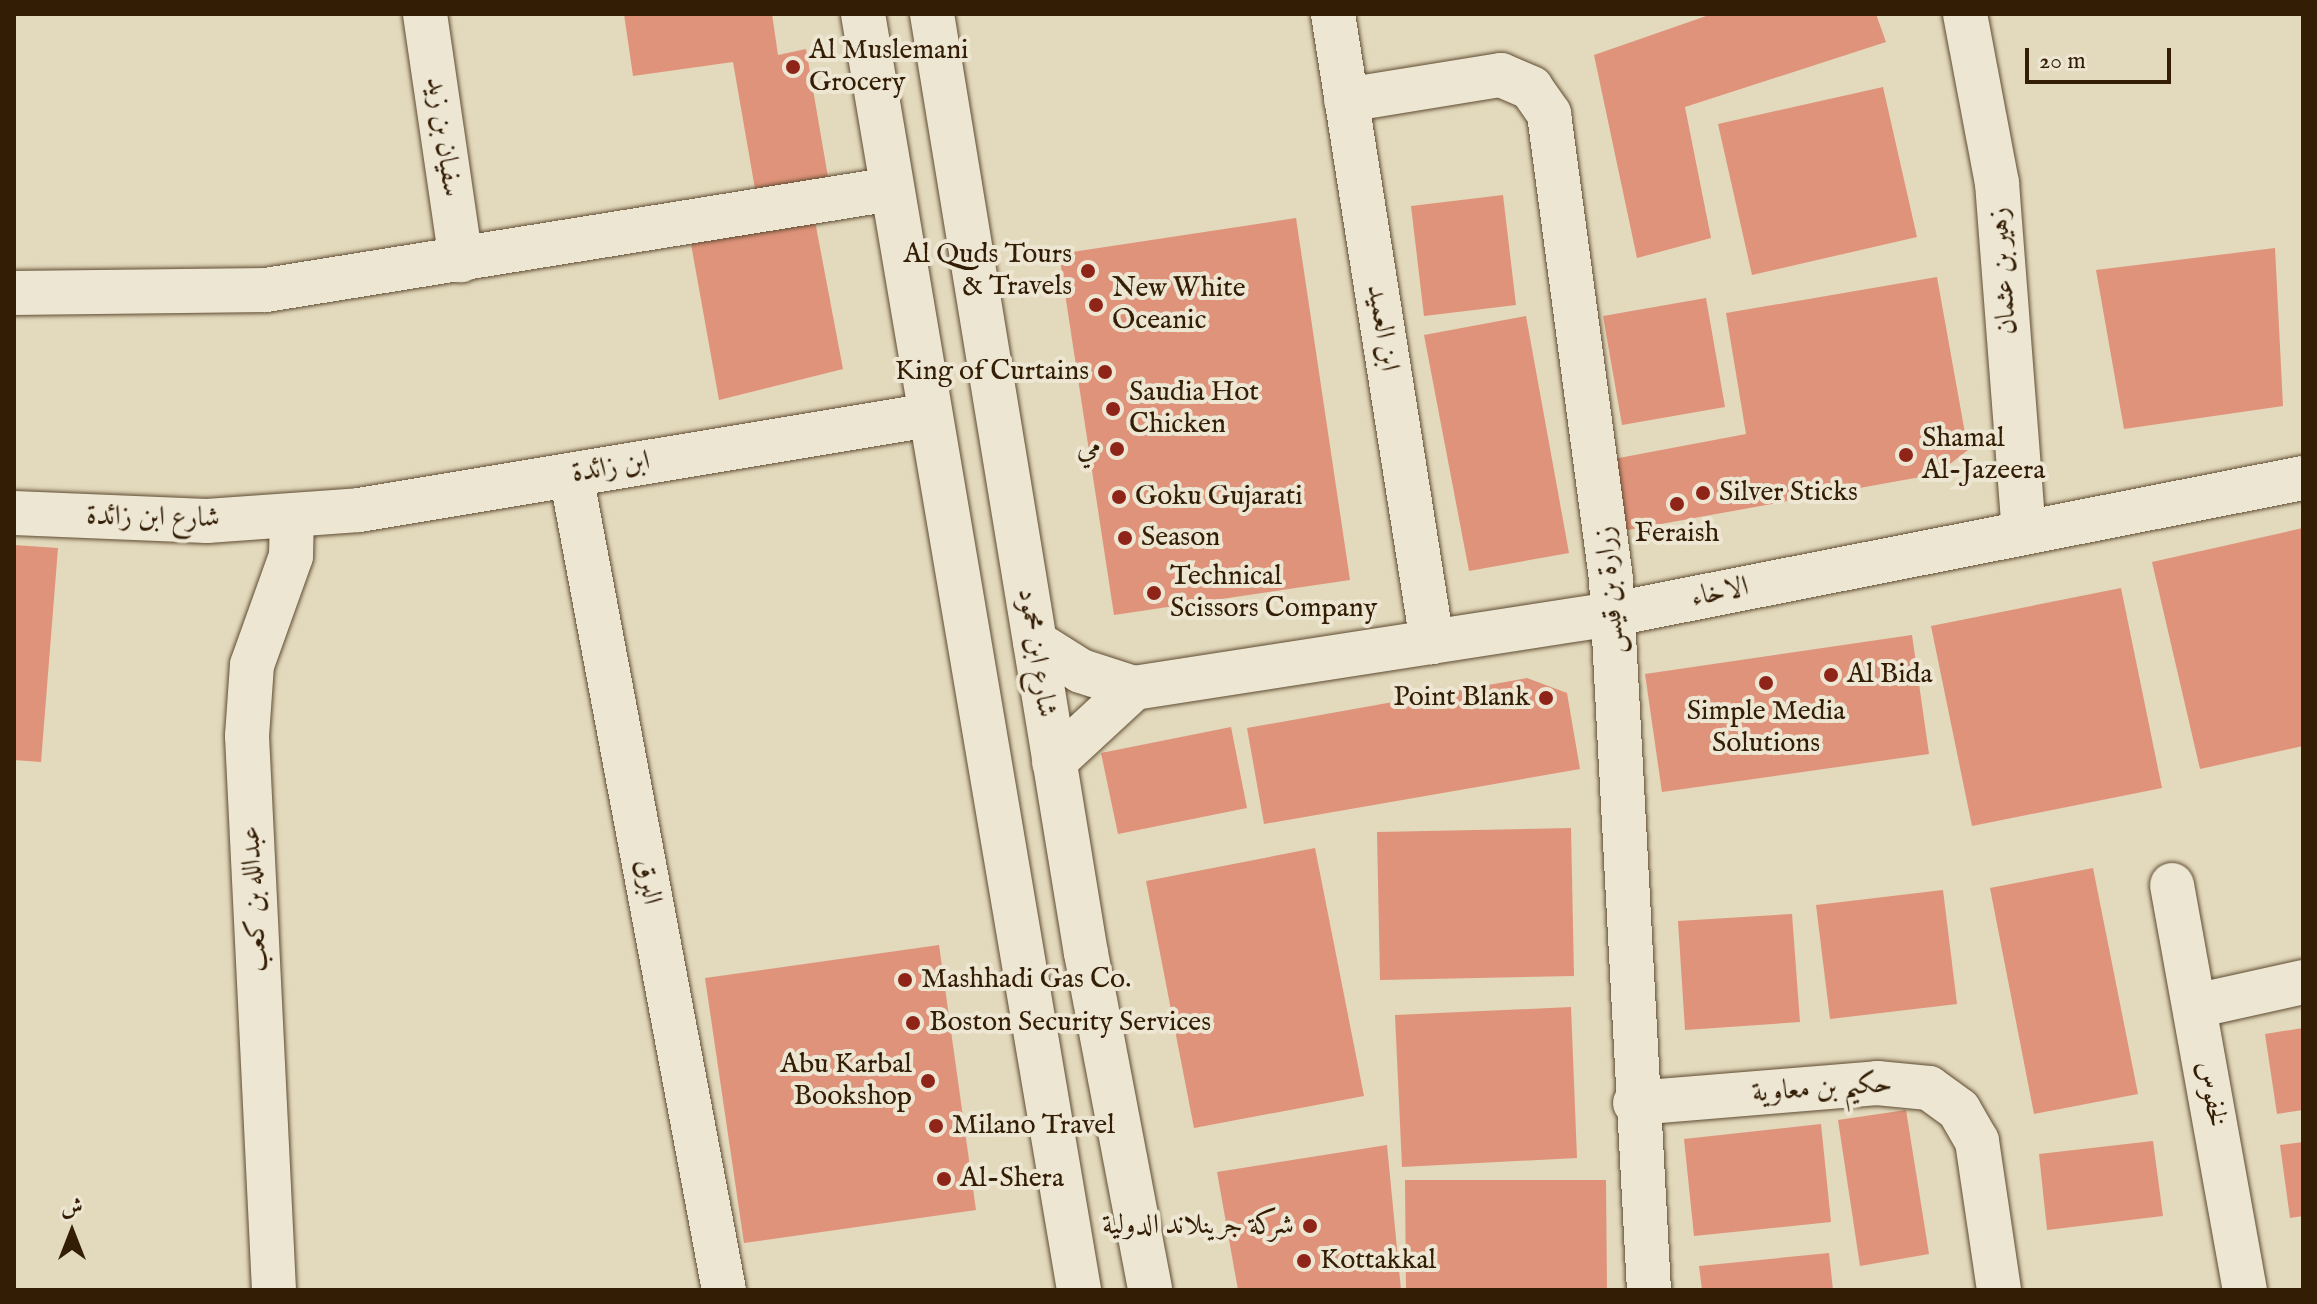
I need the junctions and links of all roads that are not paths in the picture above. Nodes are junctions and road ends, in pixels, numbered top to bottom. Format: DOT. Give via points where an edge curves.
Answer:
graph roads {
  1 [pos="425,14"];
  2 [pos="863,14"];
  3 [pos="932,14"];
  4 [pos="1333,14"];
  5 [pos="1965,14"];
  6 [pos="1346,100"];
  7 [pos="892,189"];
  8 [pos="461,260"];
  9 [pos="14,293"];
  10 [pos="930,415"];
  11 [pos="571,475"];
  12 [pos="2303,478"];
  13 [pos="14,513"];
  14 [pos="292,516"];
  15 [pos="2024,531"];
  16 [pos="1614,614"];
  17 [pos="1035,642"];
  18 [pos="1432,642"];
  19 [pos="1134,688"];
  20 [pos="1054,762"];
  21 [pos="2172,885"];
  22 [pos="2303,982"];
  23 [pos="2195,1006"];
  24 [pos="1635,1103"];
  25 [pos="1068,1288"];
  26 [pos="274,1290"];
  27 [pos="724,1290"];
  28 [pos="1150,1290"];
  29 [pos="1649,1290"];
  30 [pos="1999,1290"];
  31 [pos="2245,1290"];
  1 -- 8 [label="street, سفيان بن زيد"];
  2 -- 7 [label="street"];
  3 -- 17 [label="street, شارع ابن محمود"];
  4 -- 6 [label="street, ابن العميد"];
  5 -- 15 [label="street, زهير بن عثمان" via="1997,183"];
  6 -- 16 [label="street, زرارة بن قيس" via="1501,75 1542,99 1556,159"];
  6 -- 18 [label="street, ابن العميد"];
  7 -- 8 [label="street"];
  7 -- 10 [label="street"];
  8 -- 9 [label="street" via="266,290"];
  10 -- 11 [label="street, ابن زائدة"];
  10 -- 25 [label="street"];
  11 -- 14 [label="street, ابن زائدة"];
  11 -- 27 [label="street, البرق"];
  12 -- 15 [label="street, الاخاء"];
  13 -- 14 [label="street, شارع ابن زائدة" via="136,520"];
  14 -- 26 [label="street, عبدالله بن كعب" via="291,556 252,665 247,736"];
  15 -- 16 [label="street, الاخاء"];
  16 -- 18 [label="street, الاخاء"];
  16 -- 24 [label="street, زرارة بن قيس"];
  17 -- 19 [label="street, الاخاء" via="1081,671"];
  17 -- 20 [label="street, شارع ابن محمود"];
  18 -- 19 [label="street, الاخاء"];
  19 -- 20 [label="street"];
  20 -- 28 [label="street, شارع ابن محمود"];
  21 -- 23 [label="street, لخفوس"];
  22 -- 23 [label="street"];
  23 -- 31 [label="street, لخفوس"];
  24 -- 29 [label="street, زرارة بن قيس"];
  24 -- 30 [label="street, حكيم بن معاوية" via="1877,1083 1929,1088 1959,1110 1977,1141"];
}
